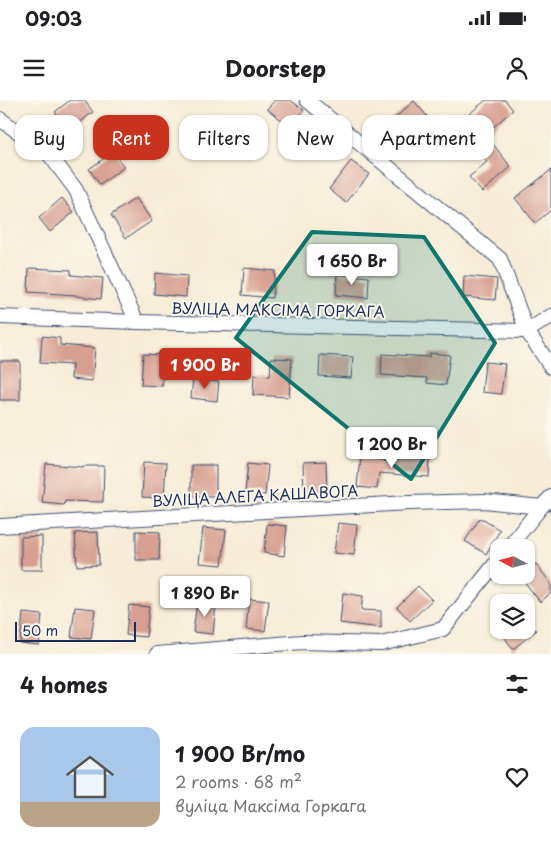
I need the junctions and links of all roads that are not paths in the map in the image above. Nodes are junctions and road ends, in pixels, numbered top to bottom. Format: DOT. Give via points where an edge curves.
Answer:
graph roads {
  1 [pos="307,100"];
  2 [pos="0,119"];
  3 [pos="551,316"];
  4 [pos="0,317"];
  5 [pos="137,322"];
  6 [pos="527,331"];
  7 [pos="551,367"];
  8 [pos="551,497"];
  9 [pos="541,507"];
  10 [pos="0,526"];
  11 [pos="515,539"];
  12 [pos="490,571"];
  13 [pos="378,649"];
  14 [pos="157,654"];
  1 -- 6 [label="street" via="500,259"];
  2 -- 5 [label="street" via="49,154 76,190"];
  3 -- 6 [label="street"];
  4 -- 5 [label="street, ВУЛІЦА МАКСІМА ГОРКАГА"];
  5 -- 6 [label="street, ВУЛІЦА МАКСІМА ГОРКАГА"];
  6 -- 7 [label="street"];
  8 -- 9 [label="street"];
  9 -- 10 [label="street, ВУЛІЦА АЛЕГА КАШАВОГА" via="484,502 409,503"];
  9 -- 11 [label="street"];
  12 -- 13 [label="street" via="443,629"];
  13 -- 14 [label="street" via="302,642"];
}
